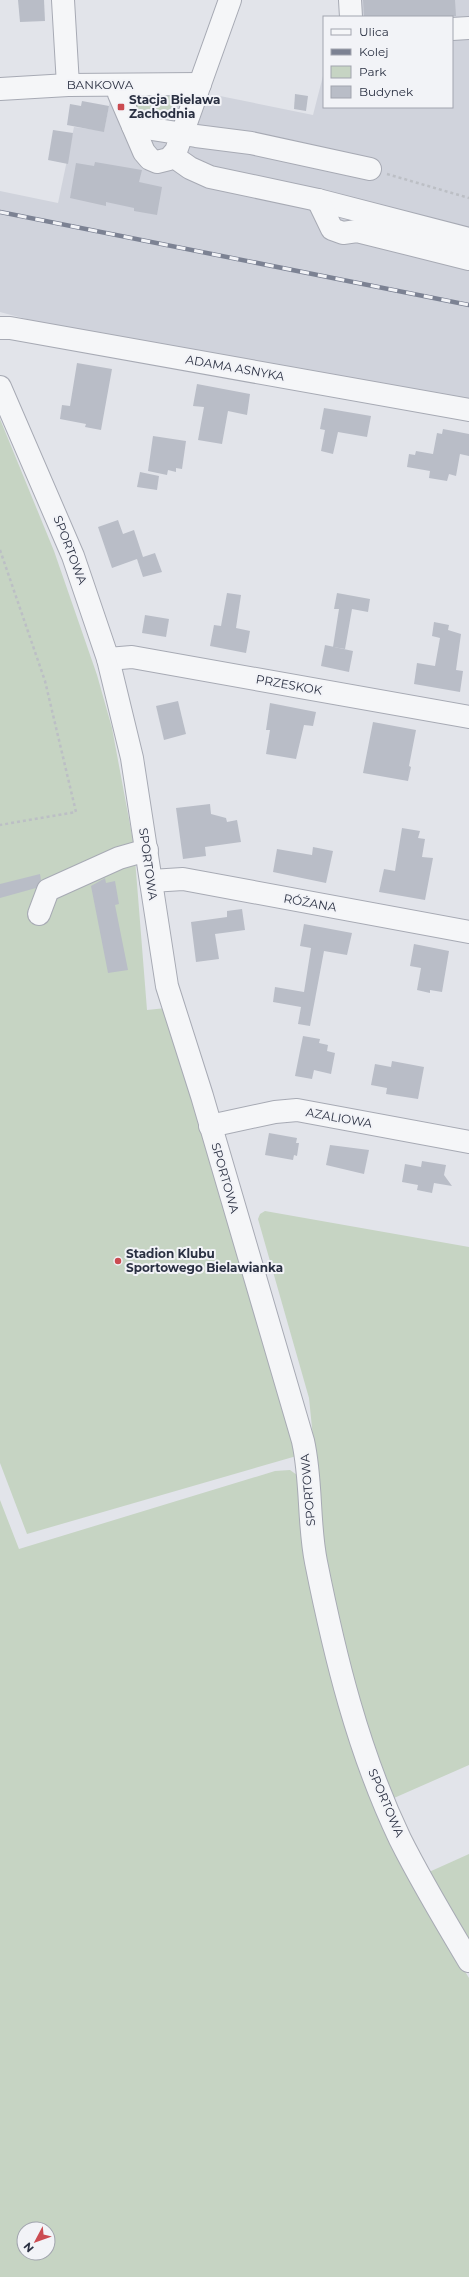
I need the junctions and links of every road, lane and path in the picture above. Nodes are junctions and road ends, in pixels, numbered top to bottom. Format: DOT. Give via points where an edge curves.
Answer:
graph roads {
  1 [pos="63,0"];
  2 [pos="230,0"];
  3 [pos="350,0"];
  4 [pos="351,16"];
  5 [pos="469,28"];
  6 [pos="453,29"];
  7 [pos="200,84"];
  8 [pos="68,85"];
  9 [pos="118,85"];
  10 [pos="0,88"];
  11 [pos="133,126"];
  12 [pos="182,134"];
  13 [pos="173,156"];
  14 [pos="370,169"];
  15 [pos="469,198"];
  16 [pos="318,200"];
  17 [pos="469,239"];
  18 [pos="469,259"];
  19 [pos="0,328"];
  20 [pos="1,393"];
  21 [pos="469,410"];
  22 [pos="0,550"];
  23 [pos="108,659"];
  24 [pos="469,717"];
  25 [pos="0,825"];
  26 [pos="146,850"];
  27 [pos="151,881"];
  28 [pos="39,914"];
  29 [pos="469,932"];
  30 [pos="210,1126"];
  31 [pos="469,1142"];
  32 [pos="469,1961"];
  1 -- 8 [label="street"];
  2 -- 7 [label="street"];
  3 -- 4 [label="street"];
  5 -- 6 [label="street"];
  7 -- 9 [label="street, BANKOWA"];
  7 -- 12 [label="street"];
  8 -- 9 [label="street, BANKOWA"];
  8 -- 10 [label="street, BANKOWA"];
  9 -- 11 [label="street" via="119,94"];
  11 -- 12 [label="street"];
  11 -- 13 [label="street" via="144,152 150,159 162,162"];
  12 -- 13 [label="street"];
  12 -- 14 [label="street" via="251,143"];
  13 -- 16 [label="street" via="190,168 210,176"];
  14 -- 15 [label="path"];
  16 -- 17 [label="street"];
  16 -- 18 [label="street" via="332,229 343,233 358,231"];
  19 -- 21 [label="street, ADAMA ASNYKA"];
  20 -- 23 [label="street, SPORTOWA" via="73,556"];
  22 -- 25 [label="path" via="45,681 76,812"];
  23 -- 24 [label="street, PRZESKOK" via="132,657"];
  23 -- 26 [label="street, SPORTOWA" via="129,743"];
  26 -- 27 [label="street, SPORTOWA"];
  26 -- 28 [label="street" via="119,858 48,890"];
  27 -- 29 [label="street, RÓŻANA" via="183,879"];
  27 -- 30 [label="street, SPORTOWA" via="167,986"];
  30 -- 31 [label="street, AZALIOWA" via="274,1112 297,1110"];
  30 -- 32 [label="street, SPORTOWA" via="303,1441 316,1560 350,1706 400,1839"];
}
